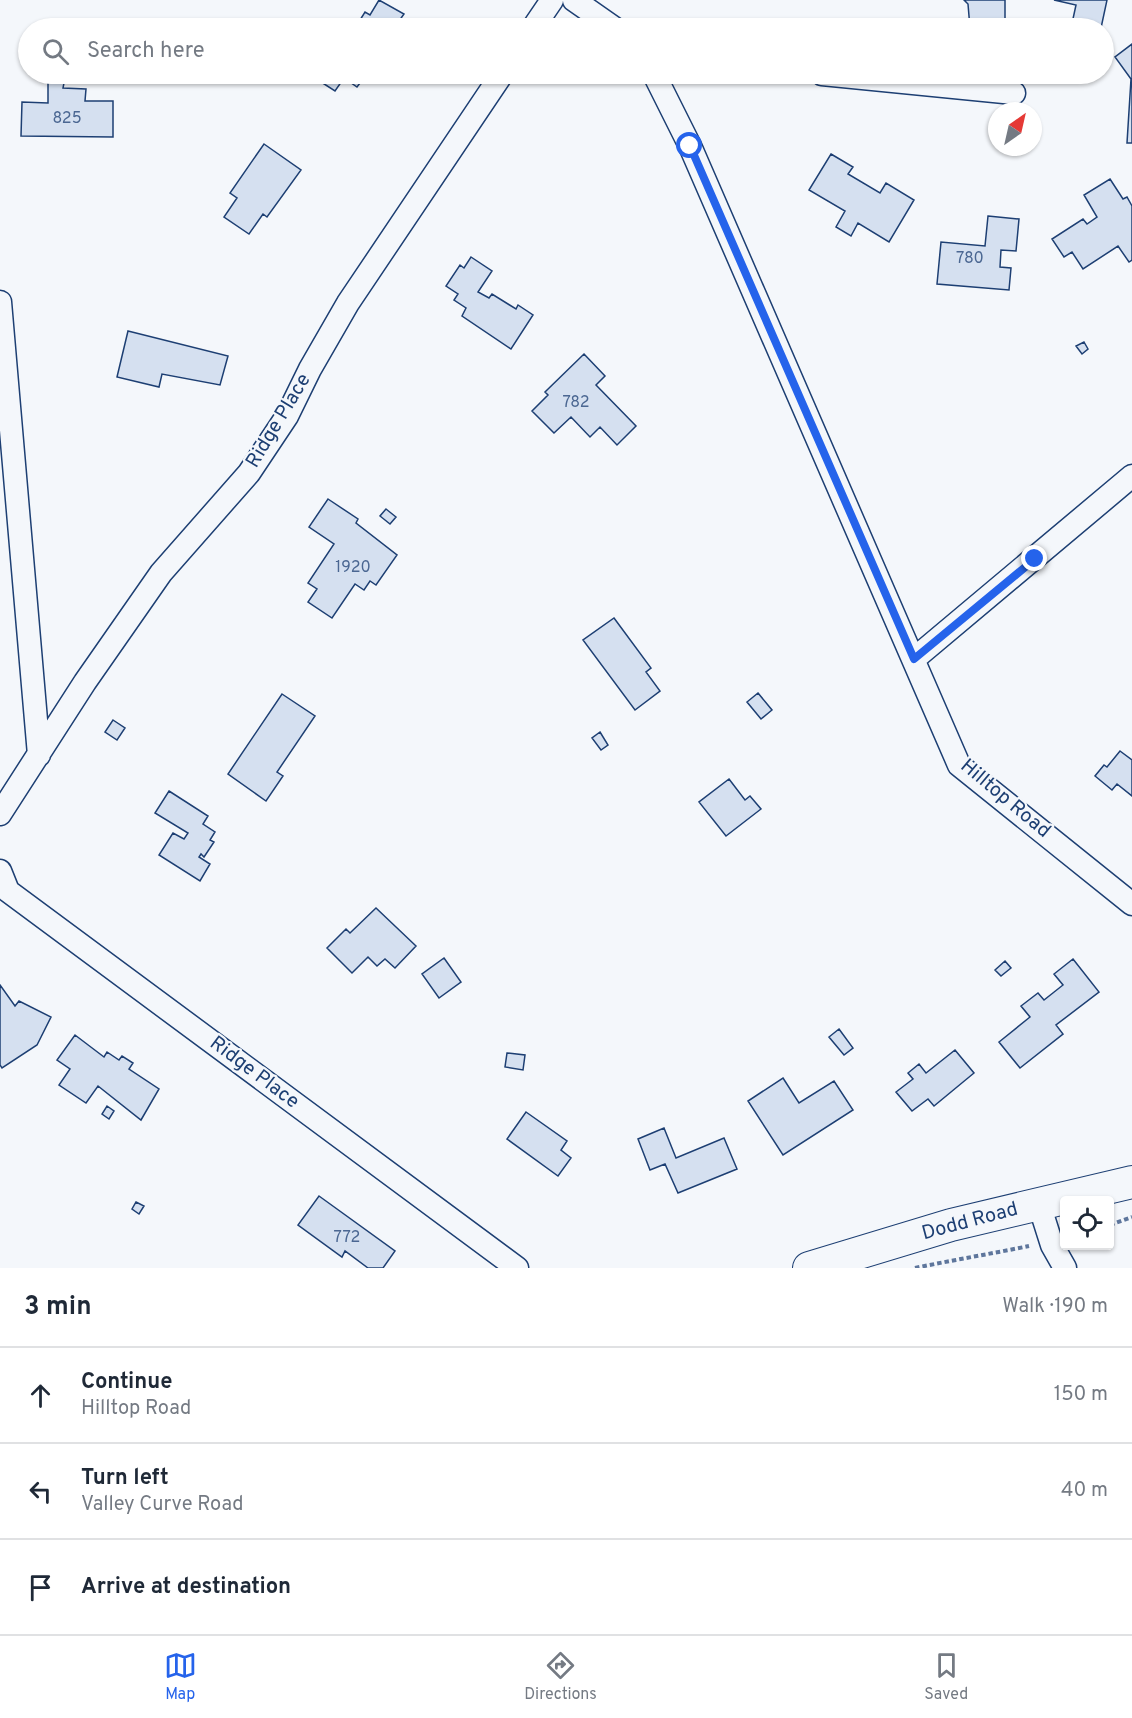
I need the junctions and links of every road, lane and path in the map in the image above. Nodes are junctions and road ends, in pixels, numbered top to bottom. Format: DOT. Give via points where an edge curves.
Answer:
graph roads {
  1 [pos="552,0"];
  2 [pos="574,0"];
  3 [pos="540,18"];
  4 [pos="600,18"];
  5 [pos="495,84"];
  6 [pos="659,84"];
  7 [pos="923,84"];
  8 [pos="1014,93"];
  9 [pos="0,302"];
  10 [pos="1132,476"];
  11 [pos="914,659"];
  12 [pos="39,755"];
  13 [pos="0,814"];
  14 [pos="0,871"];
  15 [pos="1132,904"];
  16 [pos="1132,1182"];
  17 [pos="1039,1204"];
  18 [pos="1132,1217"];
  19 [pos="1114,1224"];
  20 [pos="1022,1248"];
  21 [pos="517,1268"];
  22 [pos="809,1268"];
  23 [pos="915,1268"];
  24 [pos="1065,1268"];
  1 -- 3 [label="street"];
  2 -- 4 [label="street"];
  5 -- 12 [label="street, Ridge Place" via="348,303 287,416 249,473 161,573"];
  6 -- 11 [label="street, Hilltop Road" via="690,146"];
  7 -- 8 [label="street"];
  9 -- 12 [label="street"];
  10 -- 11 [label="street"];
  11 -- 15 [label="street, Hilltop Road" via="959,765"];
  12 -- 13 [label="street, Ridge Place"];
  14 -- 21 [label="street, Ridge Place" via="8,891"];
  16 -- 17 [label="main road, Dodd Road"];
  17 -- 22 [label="main road, Dodd Road" via="951,1225"];
  17 -- 24 [label="street" via="1052,1245"];
  18 -- 19 [label="path"];
  20 -- 23 [label="path"];
}
